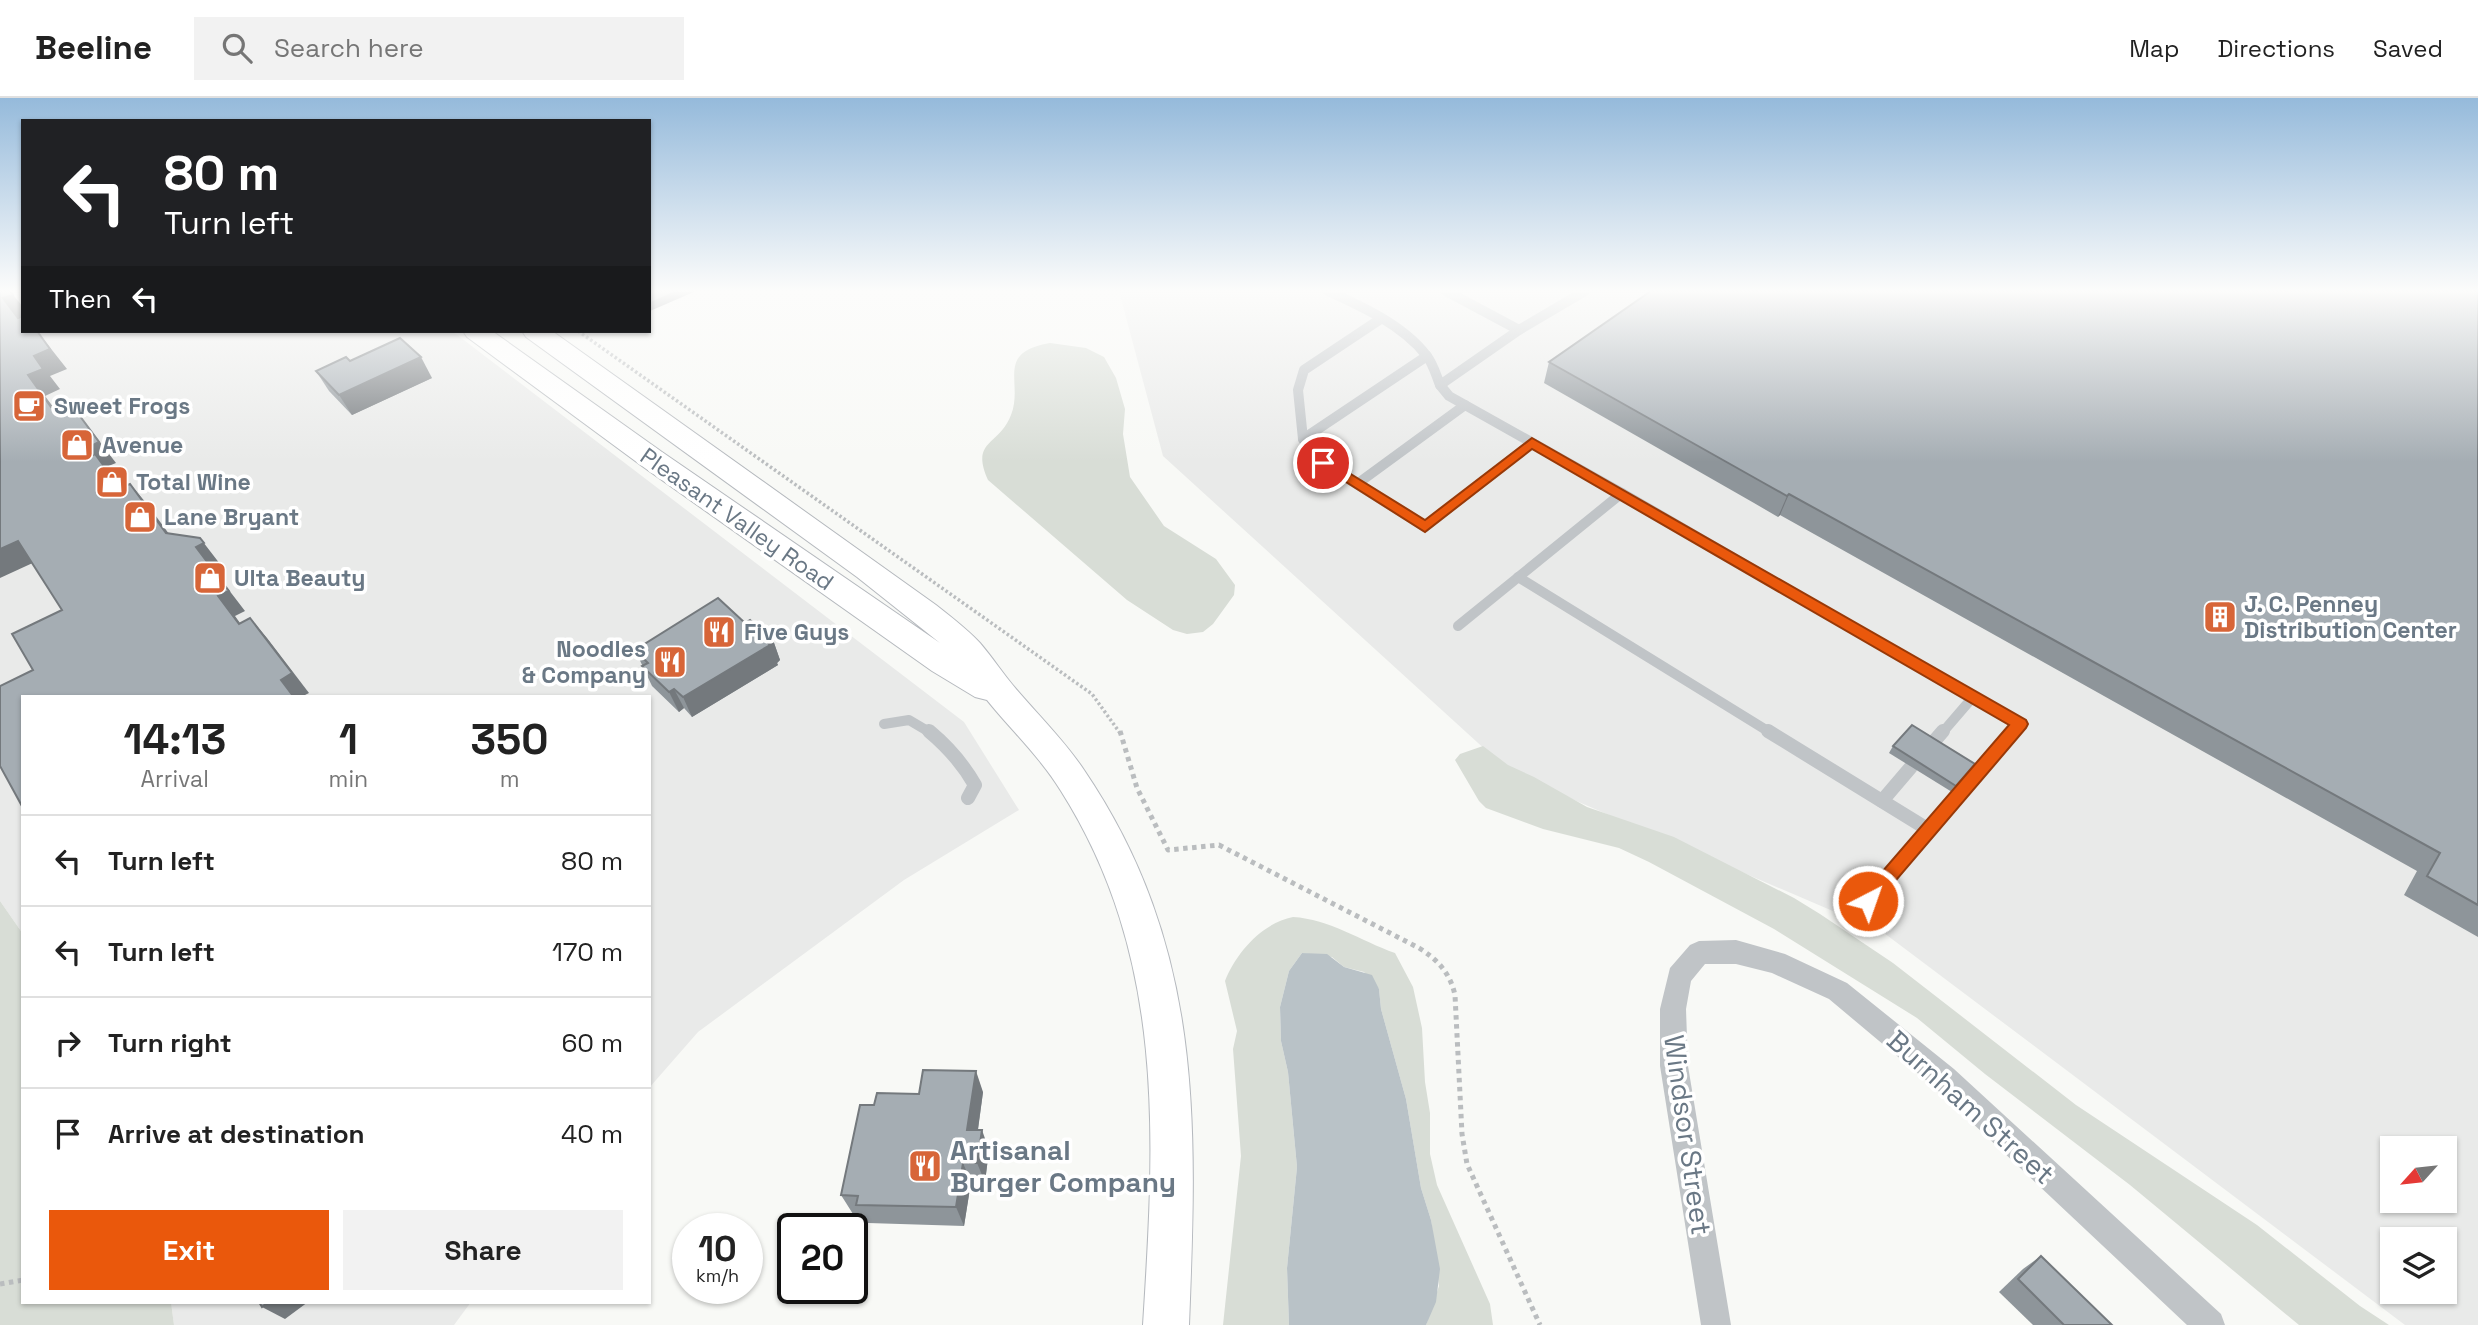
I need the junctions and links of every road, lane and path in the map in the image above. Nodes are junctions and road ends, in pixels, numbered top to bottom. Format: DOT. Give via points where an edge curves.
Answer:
graph roads {
  1 [pos="500,348"];
  2 [pos="559,348"];
  3 [pos="602,348"];
  4 [pos="1337,348"];
  5 [pos="1420,348"];
  6 [pos="1493,348"];
  7 [pos="1427,356"];
  8 [pos="1440,385"];
  9 [pos="1465,405"];
  10 [pos="1303,439"];
  11 [pos="1532,443"];
  12 [pos="695,446"];
  13 [pos="661,466"];
  14 [pos="1357,485"];
  15 [pos="1622,493"];
  16 [pos="1518,577"];
  17 [pos="1458,626"];
  18 [pos="1973,697"];
  19 [pos="1004,698"];
  20 [pos="884,724"];
  21 [pos="1930,746"];
  22 [pos="1912,767"];
  23 [pos="968,798"];
  24 [pos="1882,801"];
  25 [pos="1929,830"];
  26 [pos="1868,901"];
  27 [pos="1699,953"];
  28 [pos="21,1280"];
  29 [pos="0,1284"];
  30 [pos="1166,1325"];
  31 [pos="1540,1325"];
  32 [pos="1716,1325"];
  33 [pos="2210,1325"];
  1 -- 13 [label="main road, Pleasant Valley Road"];
  2 -- 12 [label="main road, Pleasant Valley Road"];
  3 -- 31 [label="path" via="1092,694 1119,729 1137,788 1168,850 1219,845 1419,948 1445,968 1455,995 1467,1164"];
  4 -- 10 [label="lane" via="1304,370 1298,390"];
  5 -- 7 [label="lane"];
  6 -- 8 [label="lane"];
  7 -- 8 [label="lane"];
  7 -- 10 [label="lane"];
  8 -- 9 [label="lane"];
  9 -- 11 [label="lane"];
  9 -- 14 [label="lane"];
  10 -- 14 [label="lane" via="1323,463"];
  11 -- 14 [label="lane" via="1425,527"];
  11 -- 15 [label="lane"];
  12 -- 13 [label="main road"];
  12 -- 19 [label="main road, Pleasant Valley Road" via="899,592 964,646"];
  13 -- 19 [label="main road, Pleasant Valley Road" via="943,662"];
  15 -- 16 [label="lane"];
  15 -- 18 [label="lane"];
  16 -- 17 [label="lane"];
  16 -- 24 [label="lane"];
  18 -- 21 [label="lane"];
  18 -- 25 [label="lane" via="2020,724"];
  19 -- 30 [label="main road, Pleasant Valley Road" via="1049,747 1095,818 1129,894 1152,963 1165,1024 1171,1087"];
  20 -- 23 [label="lane" via="911,720 923,727 969,771 975,785"];
  22 -- 24 [label="lane"];
  24 -- 25 [label="lane"];
  25 -- 26 [label="lane"];
  27 -- 32 [label="street, Windsor Street" via="1679,976 1672,1009 1674,1066"];
  27 -- 33 [label="street, Burnham Street" via="1736,952 1776,962 1838,991 1944,1078"];
  28 -- 29 [label="path"];
}
